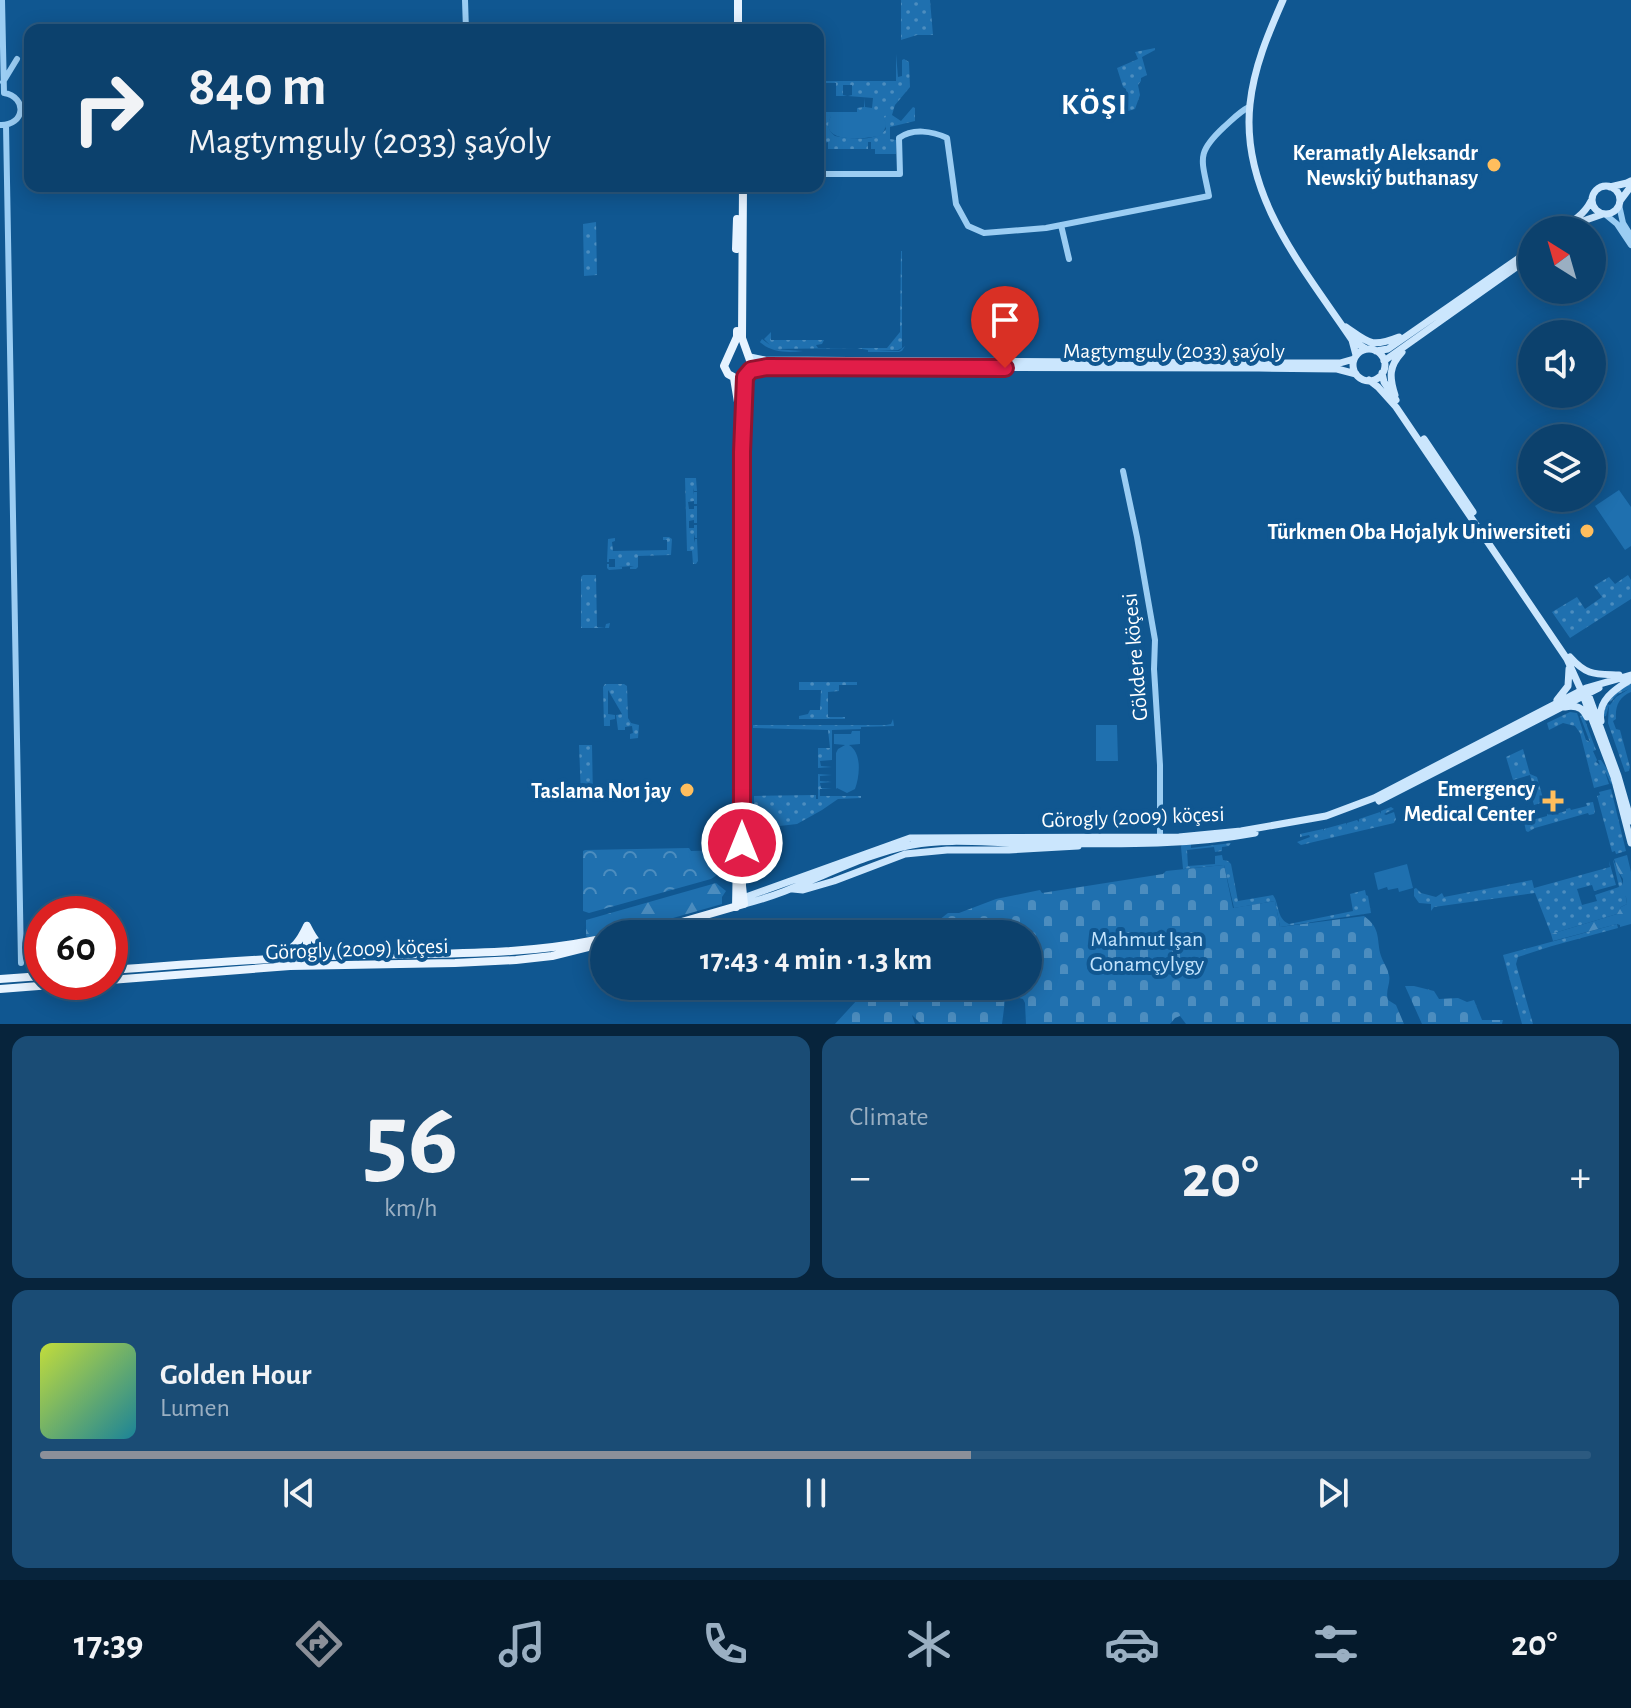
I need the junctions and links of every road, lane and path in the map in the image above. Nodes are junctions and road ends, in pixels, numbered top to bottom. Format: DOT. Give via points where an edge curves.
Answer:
graph roads {
  1 [pos="2,0"];
  2 [pos="465,0"];
  3 [pos="1283,0"];
  4 [pos="1,24"];
  5 [pos="466,24"];
  6 [pos="17,59"];
  7 [pos="3,82"];
  8 [pos="2,94"];
  9 [pos="1249,107"];
  10 [pos="20,109"];
  11 [pos="24,109"];
  12 [pos="3,125"];
  13 [pos="824,174"];
  14 [pos="1631,184"];
  15 [pos="1610,187"];
  16 [pos="740,192"];
  17 [pos="740,192"];
  18 [pos="1591,199"];
  19 [pos="1620,203"];
  20 [pos="1604,214"];
  21 [pos="1578,216"];
  22 [pos="1598,216"];
  23 [pos="1061,225"];
  24 [pos="1631,236"];
  25 [pos="1631,245"];
  26 [pos="1069,259"];
  27 [pos="1518,259"];
  28 [pos="1518,265"];
  29 [pos="749,282"];
  30 [pos="741,292"];
  31 [pos="1343,325"];
  32 [pos="1415,334"];
  33 [pos="1352,340"];
  34 [pos="1366,349"];
  35 [pos="1376,351"];
  36 [pos="731,354"];
  37 [pos="748,356"];
  38 [pos="1355,357"];
  39 [pos="1384,361"];
  40 [pos="1382,373"];
  41 [pos="748,374"];
  42 [pos="1356,374"];
  43 [pos="734,378"];
  44 [pos="1369,380"];
  45 [pos="1399,405"];
  46 [pos="1123,471"];
  47 [pos="1568,658"];
  48 [pos="1630,677"];
  49 [pos="1584,691"];
  50 [pos="1550,710"];
  51 [pos="1599,732"];
  52 [pos="1631,821"];
  53 [pos="1160,839"];
  54 [pos="1631,843"];
  55 [pos="740,903"];
  56 [pos="674,920"];
  57 [pos="685,920"];
  58 [pos="307,926"];
  59 [pos="590,943"];
  60 [pos="590,945"];
  61 [pos="359,955"];
  62 [pos="253,959"];
  63 [pos="307,961"];
  64 [pos="21,963"];
  65 [pos="128,969"];
  66 [pos="24,977"];
  67 [pos="128,978"];
  68 [pos="0,979"];
  69 [pos="24,987"];
  70 [pos="0,989"];
  1 -- 4 [label="street"];
  2 -- 5 [label="street"];
  3 -- 9 [label="main road" via="1261,52"];
  4 -- 7 [label="street"];
  6 -- 7 [label="street"];
  7 -- 8 [label="street"];
  8 -- 10 [label="street" via="16,98"];
  9 -- 23 [label="street" via="1204,149 1209,196"];
  9 -- 31 [label="main road" via="1252,155 1267,206"];
  10 -- 11 [label="street"];
  10 -- 12 [label="street" via="16,120"];
  12 -- 64 [label="street"];
  13 -- 23 [label="street" via="900,174 899,138 930,131 947,138 956,204 968,226 992,233"];
  14 -- 15 [label="main road"];
  14 -- 19 [label="main road"];
  15 -- 18 [label="main road" via="1599,188"];
  15 -- 19 [label="main road"];
  16 -- 30 [label="main road"];
  17 -- 36 [label="main road" via="737,337"];
  18 -- 20 [label="main road" via="1594,209"];
  18 -- 21 [label="main road"];
  19 -- 20 [label="main road"];
  19 -- 24 [label="street"];
  20 -- 22 [label="main road"];
  20 -- 25 [label="street"];
  23 -- 26 [label="street"];
  27 -- 32 [label="main road"];
  28 -- 32 [label="main road"];
  29 -- 30 [label="main road"];
  30 -- 37 [label="main road" via="742,338"];
  31 -- 32 [label="main road" via="1372,343"];
  31 -- 33 [label="main road"];
  32 -- 35 [label="main road"];
  32 -- 39 [label="main road"];
  32 -- 45 [label="main road" via="1391,367"];
  33 -- 34 [label="main road"];
  33 -- 38 [label="main road"];
  34 -- 35 [label="main road"];
  34 -- 38 [label="main road"];
  35 -- 39 [label="main road"];
  36 -- 37 [label="main road"];
  36 -- 43 [label="main road" via="724,366"];
  37 -- 38 [label="main road, Magtymguly (2033) şaýoly" via="1259,363 1340,363"];
  37 -- 41 [label="main road"];
  38 -- 42 [label="main road"];
  39 -- 40 [label="main road"];
  40 -- 44 [label="main road"];
  40 -- 45 [label="main road"];
  41 -- 42 [label="main road, Magtymguly (2033) şaýoly" via="767,367 1337,369"];
  41 -- 43 [label="main road"];
  41 -- 55 [label="main road" via="742,452 745,847"];
  42 -- 44 [label="main road"];
  43 -- 55 [label="main road"];
  44 -- 47 [label="main road" via="1396,407"];
  45 -- 47 [label="main road"];
  46 -- 53 [label="street, Gökdere köçesi" via="1155,640"];
  47 -- 48 [label="main road" via="1591,674"];
  47 -- 49 [label="main road"];
  47 -- 50 [label="main road" via="1568,686"];
  48 -- 49 [label="main road, Görogly (2009) köçesi"];
  48 -- 51 [label="main road" via="1604,702"];
  49 -- 50 [label="main road, Görogly (2009) köçesi"];
  49 -- 51 [label="main road"];
  50 -- 51 [label="main road" via="1577,707"];
  50 -- 53 [label="main road, Görogly (2009) köçesi" via="1354,812 1242,836"];
  51 -- 52 [label="main road"];
  51 -- 54 [label="main road"];
  53 -- 55 [label="main road, Görogly (2009) köçesi" via="911,845"];
  53 -- 55 [label="main road, Görogly (2009) köçesi" via="910,838"];
  55 -- 56 [label="main road, Görogly (2009) köçesi"];
  55 -- 57 [label="main road, Görogly (2009) köçesi"];
  58 -- 61 [label="main road" via="322,948"];
  58 -- 62 [label="main road" via="291,950"];
  58 -- 63 [label="main road"];
  59 -- 61 [label="main road, Görogly (2009) köçesi" via="534,950"];
  60 -- 63 [label="main road, Görogly (2009) köçesi" via="516,960"];
  61 -- 63 [label="main road, Görogly (2009) köçesi"];
  62 -- 63 [label="main road, Görogly (2009) köçesi"];
  62 -- 65 [label="main road, Görogly (2009) köçesi"];
  63 -- 67 [label="main road, Görogly (2009) köçesi"];
  66 -- 68 [label="main road"];
  69 -- 70 [label="main road"];
}
